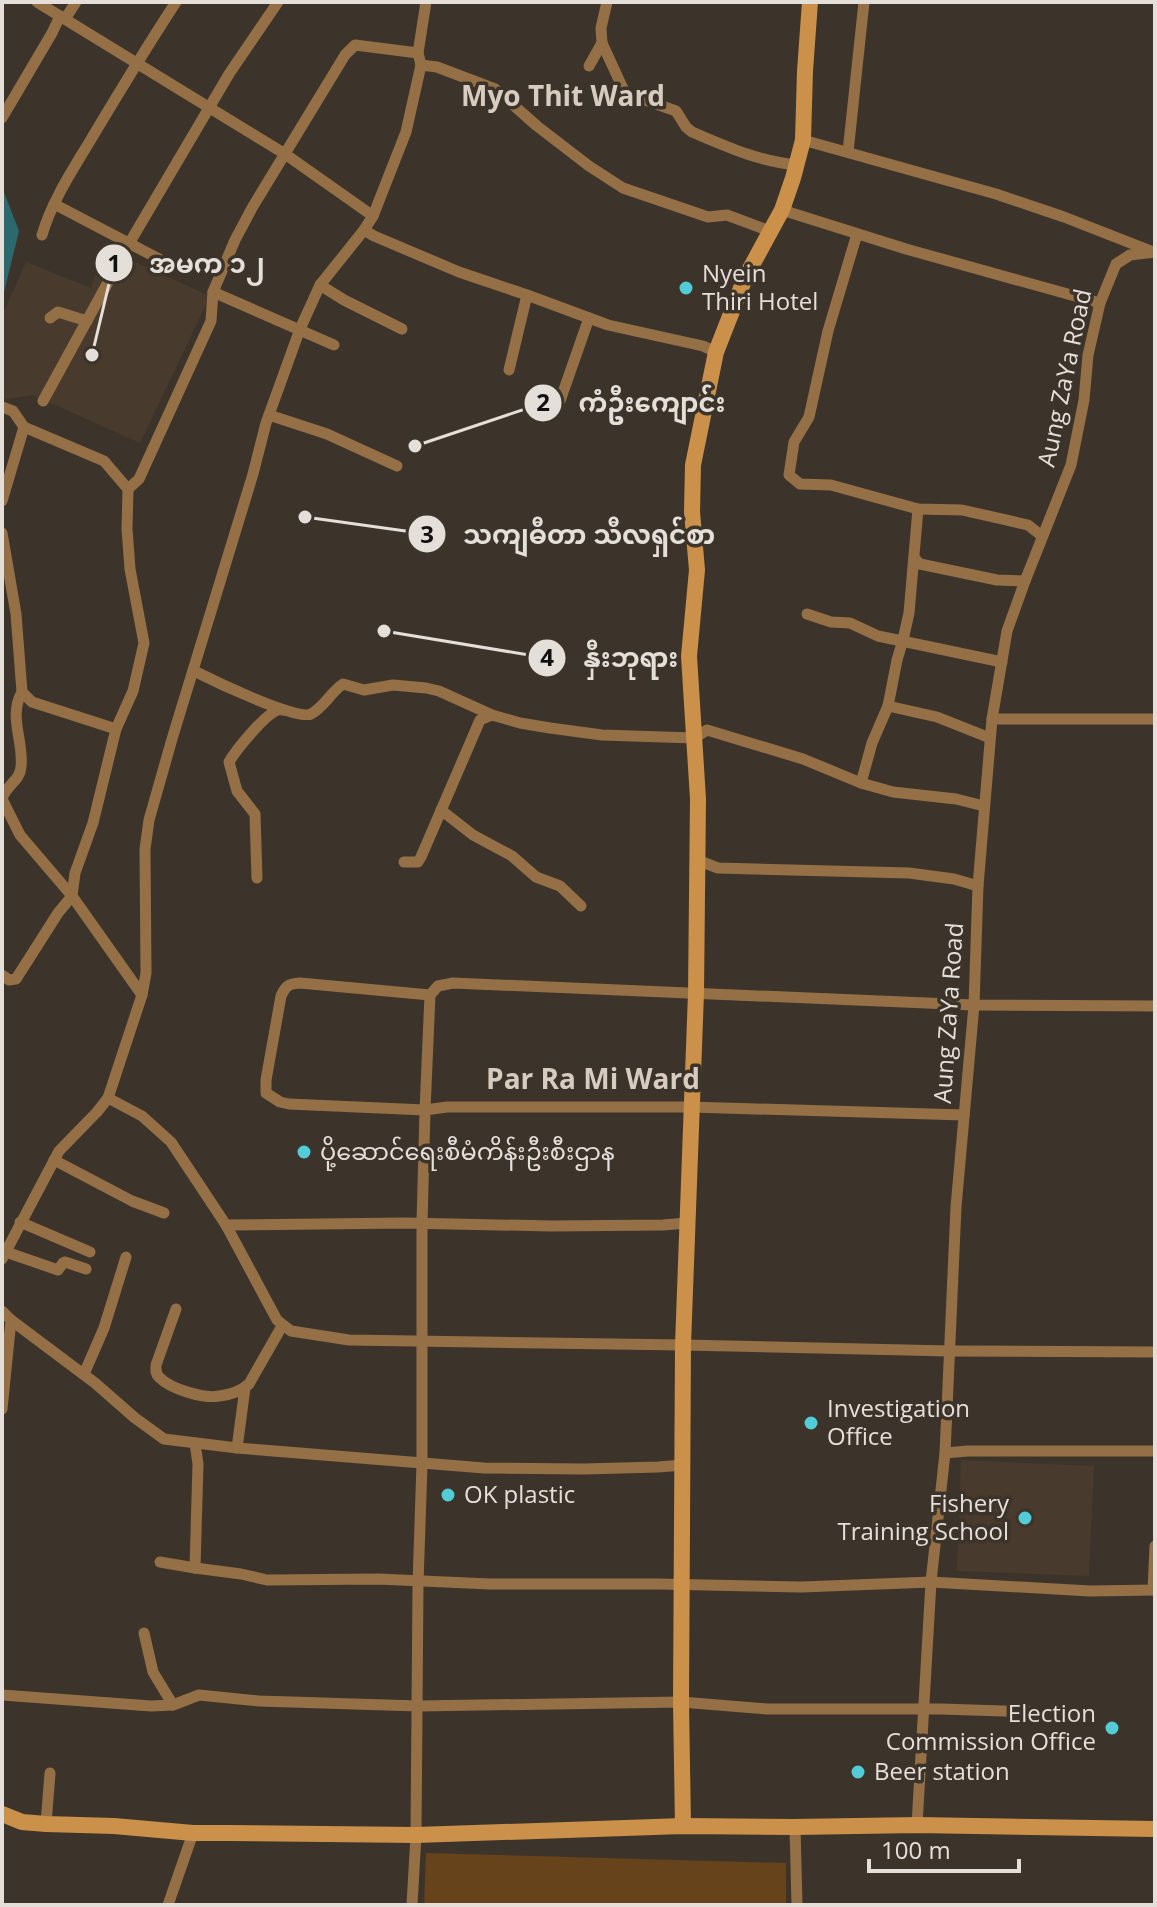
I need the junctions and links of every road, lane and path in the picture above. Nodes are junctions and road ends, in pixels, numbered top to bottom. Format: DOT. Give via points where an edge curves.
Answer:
graph roads {
  1 [pos="37,2"];
  2 [pos="76,2"];
  3 [pos="176,2"];
  4 [pos="278,2"];
  5 [pos="426,2"];
  6 [pos="607,2"];
  7 [pos="810,2"];
  8 [pos="864,2"];
  9 [pos="63,17"];
  10 [pos="602,43"];
  11 [pos="420,59"];
  12 [pos="137,63"];
  13 [pos="589,66"];
  14 [pos="209,107"];
  15 [pos="2,118"];
  16 [pos="803,140"];
  17 [pos="848,152"];
  18 [pos="285,154"];
  19 [pos="797,165"];
  20 [pos="54,204"];
  21 [pos="782,210"];
  22 [pos="373,216"];
  23 [pos="364,230"];
  24 [pos="770,231"];
  25 [pos="857,234"];
  26 [pos="42,235"];
  27 [pos="130,242"];
  28 [pos="1153,252"];
  29 [pos="163,261"];
  30 [pos="320,285"];
  31 [pos="213,292"];
  32 [pos="527,295"];
  33 [pos="1100,303"];
  34 [pos="50,318"];
  35 [pos="589,318"];
  36 [pos="87,321"];
  37 [pos="300,329"];
  38 [pos="402,329"];
  39 [pos="334,345"];
  40 [pos="716,352"];
  41 [pos="509,370"];
  42 [pos="43,401"];
  43 [pos="560,401"];
  44 [pos="2,407"];
  45 [pos="269,415"];
  46 [pos="24,427"];
  47 [pos="397,466"];
  48 [pos="128,489"];
  49 [pos="2,501"];
  50 [pos="918,509"];
  51 [pos="2,533"];
  52 [pos="1042,536"];
  53 [pos="914,558"];
  54 [pos="1025,581"];
  55 [pos="807,614"];
  56 [pos="903,640"];
  57 [pos="1002,662"];
  58 [pos="194,671"];
  59 [pos="22,692"];
  60 [pos="888,706"];
  61 [pos="284,710"];
  62 [pos="492,715"];
  63 [pos="992,719"];
  64 [pos="1155,719"];
  65 [pos="116,729"];
  66 [pos="694,738"];
  67 [pos="990,738"];
  68 [pos="861,783"];
  69 [pos="2,799"];
  70 [pos="984,806"];
  71 [pos="441,810"];
  72 [pos="697,860"];
  73 [pos="404,862"];
  74 [pos="257,878"];
  75 [pos="978,886"];
  76 [pos="72,896"];
  77 [pos="581,906"];
  78 [pos="2,975"];
  79 [pos="696,993"];
  80 [pos="142,995"];
  81 [pos="430,995"];
  82 [pos="974,1005"];
  83 [pos="1155,1006"];
  84 [pos="108,1098"];
  85 [pos="690,1107"];
  86 [pos="425,1110"];
  87 [pos="964,1115"];
  88 [pos="54,1160"];
  89 [pos="164,1213"];
  90 [pos="20,1222"];
  91 [pos="687,1223"];
  92 [pos="422,1224"];
  93 [pos="226,1225"];
  94 [pos="90,1252"];
  95 [pos="4,1256"];
  96 [pos="126,1257"];
  97 [pos="86,1269"];
  98 [pos="176,1309"];
  99 [pos="2,1311"];
  100 [pos="11,1320"];
  101 [pos="282,1326"];
  102 [pos="422,1342"];
  103 [pos="683,1345"];
  104 [pos="950,1351"];
  105 [pos="1155,1352"];
  106 [pos="84,1374"];
  107 [pos="245,1388"];
  108 [pos="2,1409"];
  109 [pos="195,1443"];
  110 [pos="237,1448"];
  111 [pos="1155,1451"];
  112 [pos="945,1453"];
  113 [pos="422,1464"];
  114 [pos="683,1465"];
  115 [pos="1155,1546"];
  116 [pos="160,1562"];
  117 [pos="195,1568"];
  118 [pos="418,1580"];
  119 [pos="931,1582"];
  120 [pos="681,1584"];
  121 [pos="1154,1590"];
  122 [pos="144,1633"];
  123 [pos="2,1695"];
  124 [pos="681,1702"];
  125 [pos="173,1705"];
  126 [pos="418,1706"];
  127 [pos="924,1709"];
  128 [pos="1034,1712"];
  129 [pos="50,1773"];
  130 [pos="2,1814"];
  131 [pos="46,1824"];
  132 [pos="917,1825"];
  133 [pos="683,1826"];
  134 [pos="795,1827"];
  135 [pos="1155,1829"];
  136 [pos="193,1833"];
  137 [pos="416,1835"];
  138 [pos="168,1905"];
  139 [pos="412,1905"];
  140 [pos="797,1905"];
  1 -- 9 [label="street"];
  2 -- 9 [label="street"];
  3 -- 12 [label="street"];
  4 -- 14 [label="street"];
  5 -- 11 [label="street"];
  6 -- 10 [label="street"];
  7 -- 16 [label="street"];
  8 -- 17 [label="street"];
  9 -- 12 [label="street"];
  9 -- 15 [label="street"];
  10 -- 13 [label="street"];
  10 -- 19 [label="street" via="625,93 676,111 692,132 736,151"];
  11 -- 18 [label="street" via="355,45"];
  11 -- 22 [label="street" via="406,132"];
  11 -- 24 [label="street" via="495,89 623,188"];
  12 -- 14 [label="street"];
  12 -- 20 [label="street"];
  14 -- 18 [label="street"];
  14 -- 27 [label="street"];
  16 -- 17 [label="street"];
  16 -- 19 [label="street"];
  17 -- 28 [label="street" via="996,194"];
  18 -- 22 [label="street"];
  18 -- 31 [label="street" via="235,240"];
  19 -- 21 [label="street"];
  20 -- 26 [label="street"];
  20 -- 27 [label="street"];
  21 -- 24 [label="street"];
  21 -- 25 [label="street"];
  22 -- 23 [label="street"];
  23 -- 30 [label="street"];
  23 -- 32 [label="street"];
  24 -- 40 [label="street"];
  25 -- 33 [label="street"];
  25 -- 50 [label="street" via="809,417 794,442 789,475 800,484 831,485"];
  27 -- 29 [label="street"];
  27 -- 36 [label="street"];
  28 -- 33 [label="street, Aung ZaYa Road" via="1130,255 1116,264"];
  30 -- 37 [label="street"];
  30 -- 38 [label="street"];
  31 -- 37 [label="street"];
  31 -- 48 [label="street" via="211,321 139,479"];
  32 -- 35 [label="street"];
  32 -- 41 [label="street"];
  33 -- 52 [label="street, Aung ZaYa Road" via="1071,465"];
  34 -- 36 [label="street" via="58,312"];
  35 -- 40 [label="street"];
  35 -- 43 [label="street"];
  36 -- 42 [label="street"];
  37 -- 39 [label="street"];
  37 -- 45 [label="street"];
  40 -- 66 [label="street" via="693,465 697,570 689,656"];
  44 -- 46 [label="street" via="13,411"];
  45 -- 47 [label="street"];
  45 -- 58 [label="street"];
  46 -- 48 [label="street" via="98,457"];
  46 -- 49 [label="street"];
  48 -- 65 [label="street" via="130,569 144,643 133,691"];
  50 -- 52 [label="street" via="962,510 1028,525"];
  50 -- 53 [label="street"];
  51 -- 59 [label="street"];
  52 -- 54 [label="street, Aung ZaYa Road"];
  53 -- 54 [label="street" via="920,564 997,580"];
  53 -- 56 [label="street"];
  54 -- 57 [label="street, Aung ZaYa Road"];
  55 -- 56 [label="street"];
  56 -- 57 [label="street"];
  56 -- 60 [label="street"];
  57 -- 63 [label="street, Aung ZaYa Road"];
  58 -- 61 [label="street"];
  58 -- 80 [label="street" via="149,820"];
  59 -- 65 [label="street" via="42,706"];
  59 -- 69 [label="street" via="15,713 21,771"];
  60 -- 67 [label="street" via="937,717"];
  60 -- 68 [label="street"];
  61 -- 62 [label="street" via="307,716 343,684 364,690 393,685 439,691"];
  61 -- 74 [label="street" via="265,719 229,762 237,791 255,814"];
  62 -- 66 [label="street" via="602,735"];
  62 -- 71 [label="street" via="480,720"];
  63 -- 64 [label="street"];
  63 -- 67 [label="street, Aung ZaYa Road"];
  65 -- 76 [label="street"];
  66 -- 68 [label="street" via="707,730"];
  66 -- 72 [label="street"];
  67 -- 70 [label="street, Aung ZaYa Road"];
  68 -- 70 [label="street"];
  69 -- 76 [label="street" via="20,835"];
  70 -- 75 [label="street, Aung ZaYa Road"];
  71 -- 73 [label="street" via="418,862"];
  71 -- 77 [label="street" via="536,877 560,886"];
  72 -- 75 [label="street" via="718,868 909,873"];
  72 -- 79 [label="street"];
  75 -- 82 [label="street, Aung ZaYa Road"];
  76 -- 78 [label="street" via="16,979"];
  76 -- 80 [label="street"];
  79 -- 81 [label="street" via="453,983 438,986"];
  79 -- 82 [label="street"];
  79 -- 85 [label="street"];
  80 -- 84 [label="street"];
  81 -- 86 [label="street"];
  81 -- 86 [label="street" via="289,984 281,996 266,1080 266,1093 280,1102"];
  82 -- 83 [label="street"];
  82 -- 87 [label="street, Aung ZaYa Road"];
  84 -- 88 [label="street"];
  84 -- 93 [label="street" via="142,1116 171,1142"];
  85 -- 86 [label="street"];
  85 -- 87 [label="street"];
  85 -- 91 [label="street"];
  86 -- 92 [label="street"];
  87 -- 104 [label="street, Aung ZaYa Road"];
  88 -- 89 [label="street"];
  88 -- 90 [label="street"];
  90 -- 94 [label="street"];
  90 -- 95 [label="street"];
  91 -- 92 [label="street"];
  91 -- 103 [label="street"];
  92 -- 93 [label="street"];
  92 -- 102 [label="street"];
  93 -- 101 [label="street"];
  95 -- 97 [label="street" via="58,1270 65,1262"];
  96 -- 106 [label="street"];
  98 -- 107 [label="street" via="156,1365 158,1377 203,1396"];
  99 -- 100 [label="street"];
  100 -- 106 [label="street"];
  100 -- 108 [label="street"];
  101 -- 102 [label="street" via="349,1340"];
  101 -- 107 [label="street"];
  102 -- 103 [label="street"];
  102 -- 113 [label="street"];
  103 -- 104 [label="street"];
  103 -- 114 [label="street"];
  104 -- 105 [label="street"];
  104 -- 112 [label="street, Aung ZaYa Road"];
  106 -- 109 [label="street" via="164,1439"];
  107 -- 110 [label="street"];
  109 -- 110 [label="street"];
  109 -- 117 [label="street"];
  110 -- 113 [label="street"];
  111 -- 112 [label="street"];
  112 -- 119 [label="street, Aung ZaYa Road"];
  113 -- 114 [label="street" via="584,1469"];
  113 -- 118 [label="street"];
  114 -- 120 [label="street"];
  115 -- 121 [label="street"];
  116 -- 117 [label="street"];
  117 -- 118 [label="street" via="267,1580"];
  118 -- 120 [label="street"];
  118 -- 126 [label="street"];
  119 -- 120 [label="street"];
  119 -- 121 [label="street"];
  119 -- 127 [label="street, Aung ZaYa Road"];
  120 -- 124 [label="street"];
  122 -- 125 [label="street" via="153,1672"];
  123 -- 125 [label="street"];
  124 -- 126 [label="street"];
  124 -- 127 [label="street" via="767,1709"];
  124 -- 133 [label="street"];
  125 -- 126 [label="street" via="199,1695"];
  126 -- 137 [label="street"];
  127 -- 128 [label="street"];
  127 -- 132 [label="street, Aung ZaYa Road"];
  129 -- 131 [label="street"];
  130 -- 131 [label="street"];
  131 -- 136 [label="street"];
  132 -- 134 [label="street"];
  132 -- 135 [label="street"];
  133 -- 134 [label="street"];
  133 -- 137 [label="street"];
  134 -- 140 [label="street"];
  136 -- 137 [label="street"];
  136 -- 138 [label="street"];
  137 -- 139 [label="street"];
}
